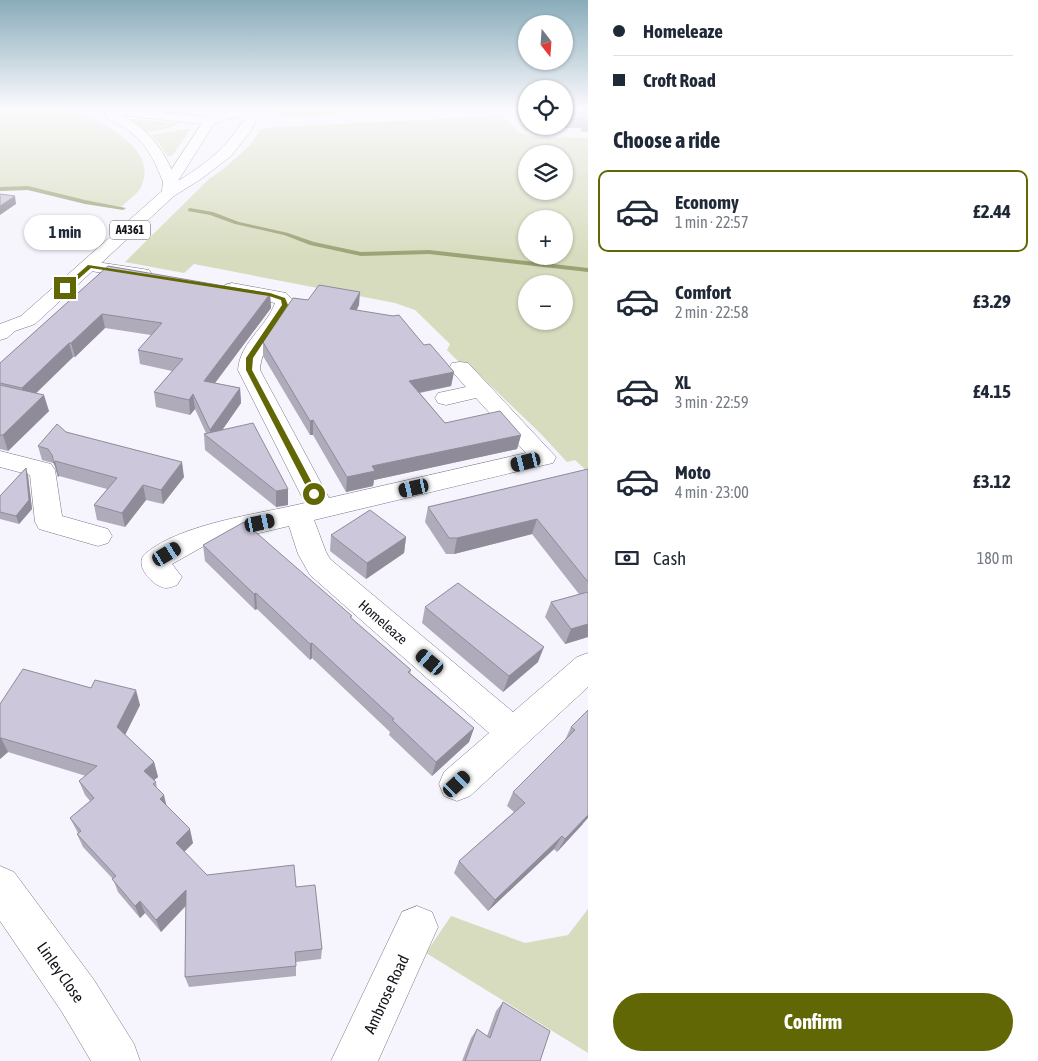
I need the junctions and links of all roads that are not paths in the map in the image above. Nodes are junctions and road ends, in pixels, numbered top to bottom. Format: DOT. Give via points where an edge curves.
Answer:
graph roads {
  1 [pos="161,158"];
  2 [pos="189,158"];
  3 [pos="220,158"];
  4 [pos="170,187"];
  5 [pos="90,266"];
  6 [pos="165,278"];
  7 [pos="213,285"];
  8 [pos="28,320"];
  9 [pos="0,334"];
  10 [pos="0,353"];
  11 [pos="460,368"];
  12 [pos="482,390"];
  13 [pos="446,398"];
  14 [pos="0,458"];
  15 [pos="311,512"];
  16 [pos="98,536"];
  17 [pos="167,577"];
  18 [pos="588,667"];
  19 [pos="512,732"];
  20 [pos="457,784"];
  21 [pos="0,886"];
  22 [pos="417,927"];
  23 [pos="117,1061"];
  24 [pos="354,1061"];
  1 -- 4 [label="main road"];
  2 -- 4 [label="main road, A4361"];
  3 -- 4 [label="main road, A4361" via="196,176"];
  4 -- 5 [label="main road, A4361"];
  5 -- 6 [label="main road"];
  5 -- 8 [label="main road, A4361"];
  7 -- 15 [label="main road, Homeleaze" via="280,297 285,302 250,358 249,370"];
  8 -- 9 [label="main road, A4361" via="8,327"];
  8 -- 10 [label="main road, A4361" via="26,331"];
  11 -- 12 [label="main road"];
  12 -- 13 [label="main road"];
  12 -- 15 [label="main road" via="544,458"];
  14 -- 16 [label="main road" via="42,470 49,522"];
  15 -- 17 [label="main road" via="191,540 156,561 156,566"];
  15 -- 19 [label="main road, Homeleaze" via="312,554 320,567"];
  18 -- 19 [label="main road"];
  19 -- 20 [label="main road"];
  21 -- 23 [label="main road, Linley Close" via="78,996"];
  22 -- 24 [label="main road, Ambrose Road"];
}
